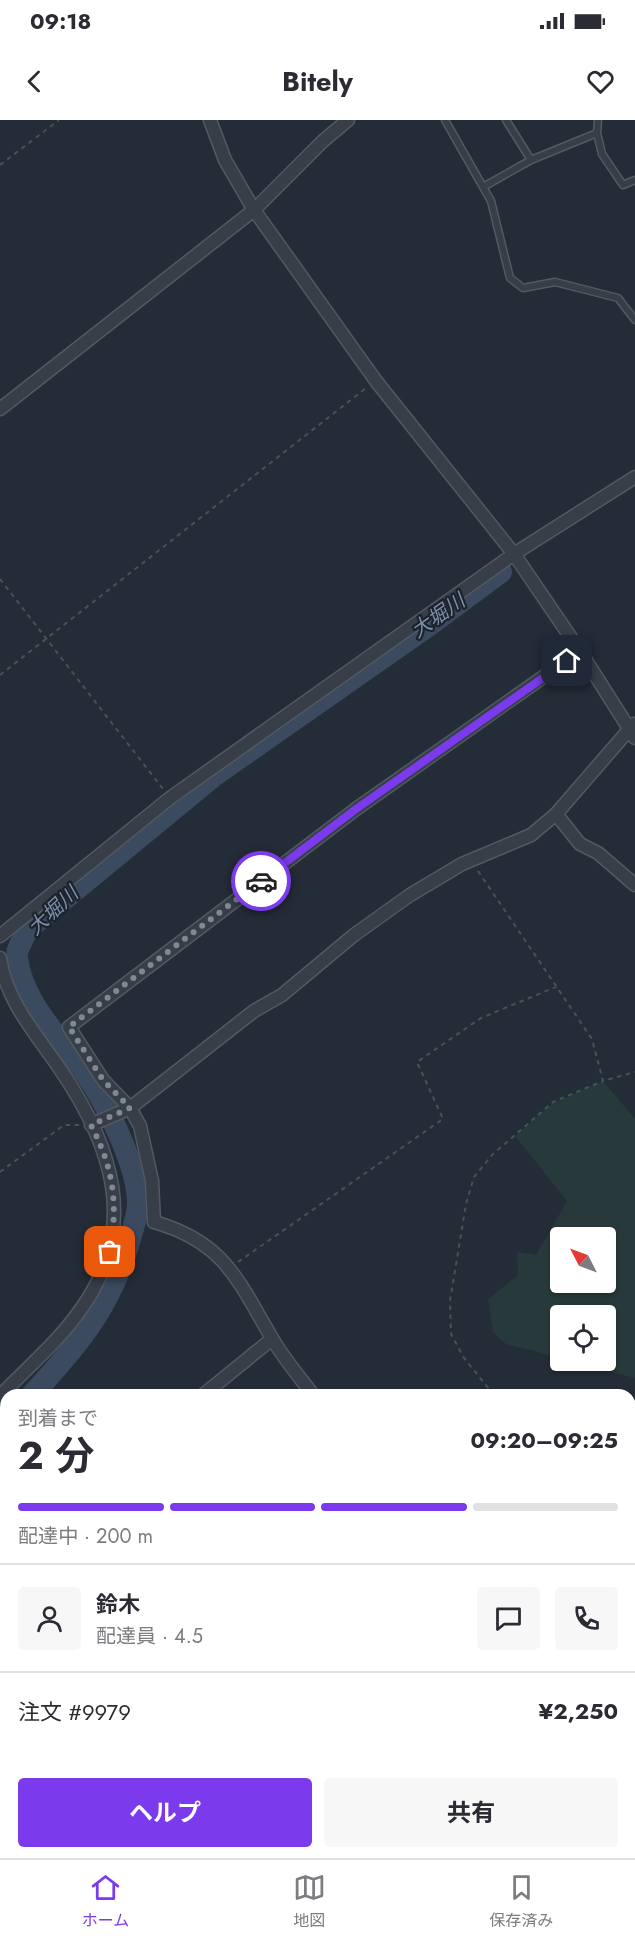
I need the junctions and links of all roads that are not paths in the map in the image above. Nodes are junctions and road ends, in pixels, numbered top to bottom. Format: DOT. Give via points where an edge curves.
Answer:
graph roads {
  1 [pos="210,120"];
  2 [pos="348,120"];
  3 [pos="445,120"];
  4 [pos="506,120"];
  5 [pos="598,120"];
  6 [pos="597,134"];
  7 [pos="531,160"];
  8 [pos="635,180"];
  9 [pos="483,187"];
  10 [pos="254,210"];
  11 [pos="634,316"];
  12 [pos="0,409"];
  13 [pos="635,477"];
  14 [pos="514,554"];
  15 [pos="580,651"];
  16 [pos="633,730"];
  17 [pos="556,814"];
  18 [pos="635,885"];
  19 [pos="1,935"];
  20 [pos="0,952"];
  21 [pos="0,958"];
  22 [pos="130,1108"];
  23 [pos="92,1125"];
  24 [pos="272,1339"];
  25 [pos="7,1389"];
  26 [pos="210,1389"];
  27 [pos="309,1389"];
  1 -- 10 [label="street" via="225,160"];
  2 -- 10 [label="street"];
  3 -- 9 [label="lane"];
  4 -- 7 [label="lane"];
  5 -- 6 [label="lane"];
  6 -- 7 [label="lane"];
  6 -- 8 [label="lane" via="603,154 623,185"];
  7 -- 9 [label="lane"];
  9 -- 11 [label="lane" via="491,201 510,278 523,288 555,282 618,298"];
  10 -- 12 [label="street"];
  10 -- 14 [label="street" via="376,381"];
  13 -- 14 [label="street"];
  14 -- 15 [label="street"];
  14 -- 19 [label="street" via="170,798"];
  15 -- 16 [label="street"];
  15 -- 22 [label="street" via="356,809 69,1027 103,1080"];
  16 -- 17 [label="street"];
  17 -- 18 [label="street" via="580,844 598,853"];
  17 -- 22 [label="street" via="531,835 462,864 410,895"];
  19 -- 20 [label="street"];
  21 -- 23 [label="street" via="9,994 65,1076"];
  22 -- 23 [label="street"];
  22 -- 24 [label="street" via="140,1126 147,1154 154,1222 179,1229 231,1268"];
  23 -- 25 [label="street" via="111,1170 114,1196 114,1225 102,1273 81,1310"];
  24 -- 26 [label="street"];
  24 -- 27 [label="street"];
}
